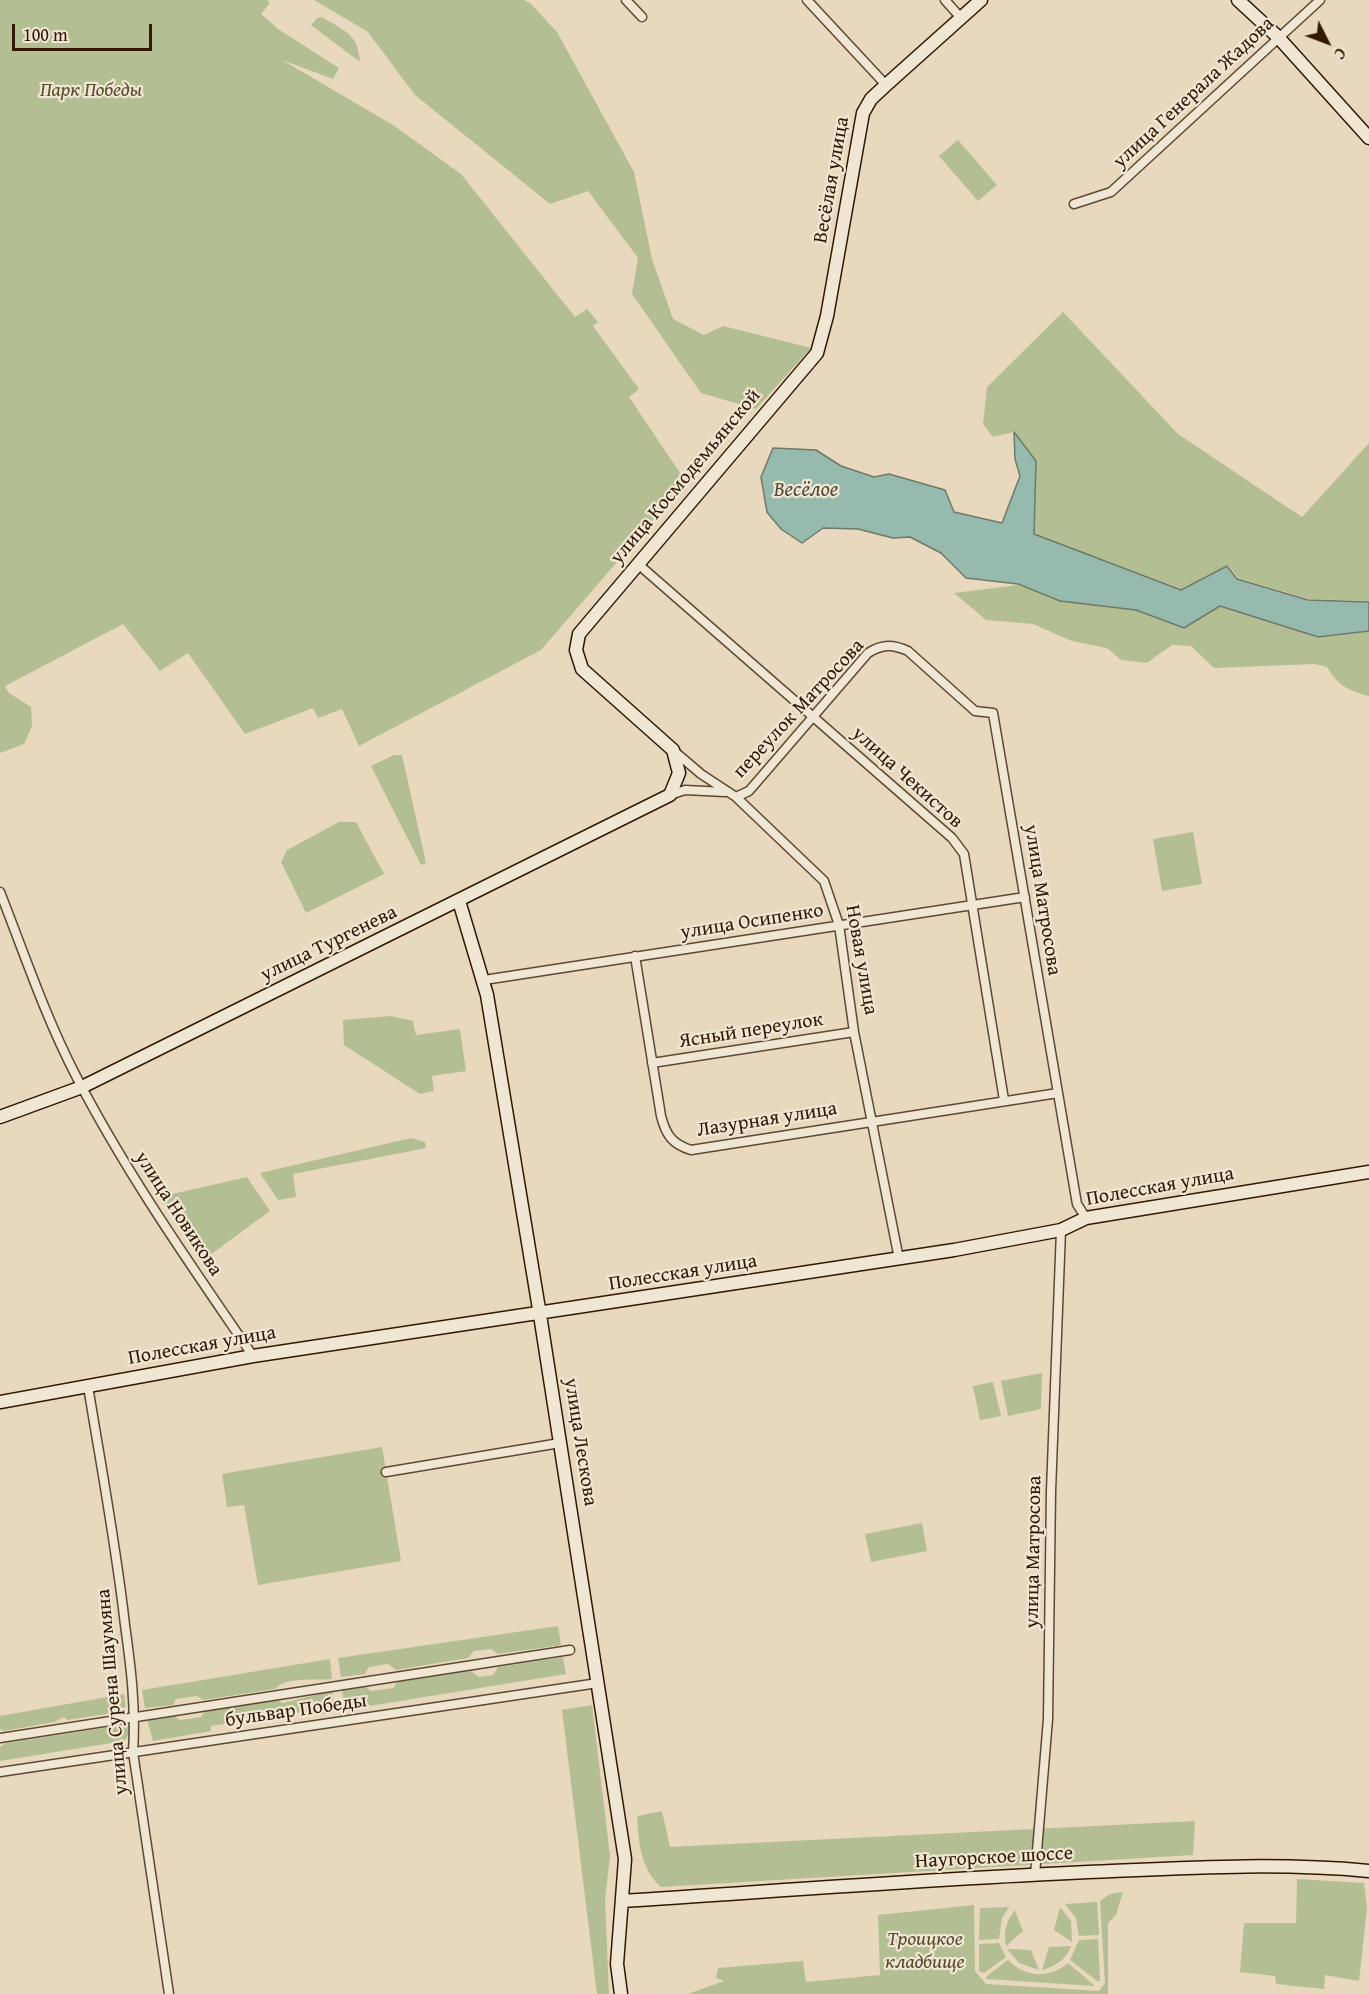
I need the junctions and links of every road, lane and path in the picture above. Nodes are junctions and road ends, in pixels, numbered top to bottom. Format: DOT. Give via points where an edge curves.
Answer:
graph roads {
  1 [pos="626,0"];
  2 [pos="807,0"];
  3 [pos="945,0"];
  4 [pos="981,0"];
  5 [pos="1238,0"];
  6 [pos="1320,0"];
  7 [pos="642,17"];
  8 [pos="961,18"];
  9 [pos="1278,37"];
  10 [pos="886,85"];
  11 [pos="1369,138"];
  12 [pos="1074,204"];
  13 [pos="821,345"];
  14 [pos="638,564"];
  15 [pos="579,634"];
  16 [pos="886,646"];
  17 [pos="814,718"];
  18 [pos="673,750"];
  19 [pos="725,792"];
  20 [pos="670,795"];
  21 [pos="736,797"];
  22 [pos="0,892"];
  23 [pos="1025,897"];
  24 [pos="459,901"];
  25 [pos="970,905"];
  26 [pos="839,925"];
  27 [pos="635,956"];
  28 [pos="484,980"];
  29 [pos="854,1032"];
  30 [pos="652,1063"];
  31 [pos="82,1087"];
  32 [pos="1058,1093"];
  33 [pos="1004,1100"];
  34 [pos="0,1117"];
  35 [pos="872,1120"];
  36 [pos="1369,1172"];
  37 [pos="1086,1218"];
  38 [pos="1061,1230"];
  39 [pos="899,1259"];
  40 [pos="540,1314"];
  41 [pos="253,1356"];
  42 [pos="88,1386"];
  43 [pos="0,1402"];
  44 [pos="560,1443"];
  45 [pos="386,1472"];
  46 [pos="570,1650"];
  47 [pos="598,1683"];
  48 [pos="136,1716"];
  49 [pos="0,1738"];
  50 [pos="133,1752"];
  51 [pos="0,1772"];
  52 [pos="1369,1870"];
  53 [pos="1035,1875"];
  54 [pos="622,1901"];
  55 [pos="169,1994"];
  56 [pos="621,1994"];
  1 -- 7 [label="street"];
  2 -- 10 [label="street"];
  3 -- 8 [label="street"];
  4 -- 8 [label="main road, Весёлая улица"];
  5 -- 9 [label="main road"];
  6 -- 9 [label="street, улица Генерала Жадова"];
  8 -- 10 [label="main road, Весёлая улица"];
  9 -- 11 [label="main road"];
  9 -- 12 [label="street, улица Генерала Жадова" via="1110,192"];
  10 -- 13 [label="main road, Весёлая улица" via="863,113"];
  13 -- 14 [label="main road, улица Космодемьянской"];
  14 -- 15 [label="main road, улица Космодемьянской"];
  14 -- 17 [label="street, улица Чекистов"];
  15 -- 18 [label="main road, Новая улица" via="576,650 582,669"];
  16 -- 17 [label="street, переулок Матросова" via="868,653"];
  16 -- 23 [label="street, улица Матросова" via="908,651 975,711 993,713"];
  17 -- 21 [label="street, переулок Матросова" via="749,791"];
  17 -- 25 [label="street, улица Чекистов" via="952,838 964,854"];
  18 -- 19 [label="street, Новая улица"];
  18 -- 20 [label="main road" via="679,773"];
  19 -- 20 [label="street" via="685,790"];
  19 -- 21 [label="street, Новая улица"];
  20 -- 24 [label="main road, улица Тургенева"];
  21 -- 26 [label="street, Новая улица" via="824,881"];
  22 -- 31 [label="street, улица Новикова" via="46,1010"];
  23 -- 25 [label="street, улица Осипенко"];
  23 -- 32 [label="street, улица Матросова"];
  24 -- 28 [label="main road, улица Лескова"];
  24 -- 31 [label="main road, улица Тургенева"];
  25 -- 26 [label="street, улица Осипенко"];
  25 -- 33 [label="street, улица Чекистов"];
  26 -- 27 [label="street, улица Осипенко"];
  26 -- 29 [label="street, Новая улица"];
  27 -- 28 [label="street, улица Осипенко"];
  27 -- 30 [label="street, Лазурная улица"];
  28 -- 40 [label="main road, улица Лескова"];
  29 -- 30 [label="street, Ясный переулок"];
  29 -- 35 [label="street, Новая улица"];
  30 -- 35 [label="street, Лазурная улица" via="664,1128 677,1146 691,1150"];
  31 -- 34 [label="main road, улица Тургенева"];
  31 -- 41 [label="street, улица Новикова" via="136,1185"];
  32 -- 33 [label="street, Лазурная улица"];
  32 -- 37 [label="street, улица Матросова" via="1077,1204"];
  33 -- 35 [label="street, Лазурная улица"];
  35 -- 39 [label="street, Новая улица"];
  36 -- 37 [label="main road, Полесская улица"];
  37 -- 38 [label="main road, Полесская улица"];
  38 -- 39 [label="main road, Полесская улица"];
  38 -- 53 [label="street, улица Матросова" via="1051,1491 1048,1719"];
  39 -- 40 [label="main road, Полесская улица"];
  40 -- 41 [label="main road, Полесская улица"];
  40 -- 44 [label="main road, улица Лескова"];
  41 -- 42 [label="main road, Полесская улица"];
  42 -- 43 [label="main road, Полесская улица"];
  42 -- 48 [label="street, улица Сурена Шаумяна" via="121,1592"];
  44 -- 45 [label="street"];
  44 -- 47 [label="main road, улица Лескова"];
  46 -- 48 [label="street, бульвар Победы"];
  47 -- 50 [label="street, бульвар Победы"];
  47 -- 54 [label="main road, улица Лескова" via="625,1859"];
  48 -- 49 [label="street, бульвар Победы"];
  48 -- 50 [label="street, улица Сурена Шаумяна"];
  50 -- 51 [label="street, бульвар Победы"];
  50 -- 55 [label="street, улица Сурена Шаумяна"];
  52 -- 53 [label="main road, Наугорское шоссе" via="1246,1864"];
  53 -- 54 [label="main road, Наугорское шоссе"];
  54 -- 56 [label="main road, улица Лескова" via="617,1964"];
}
